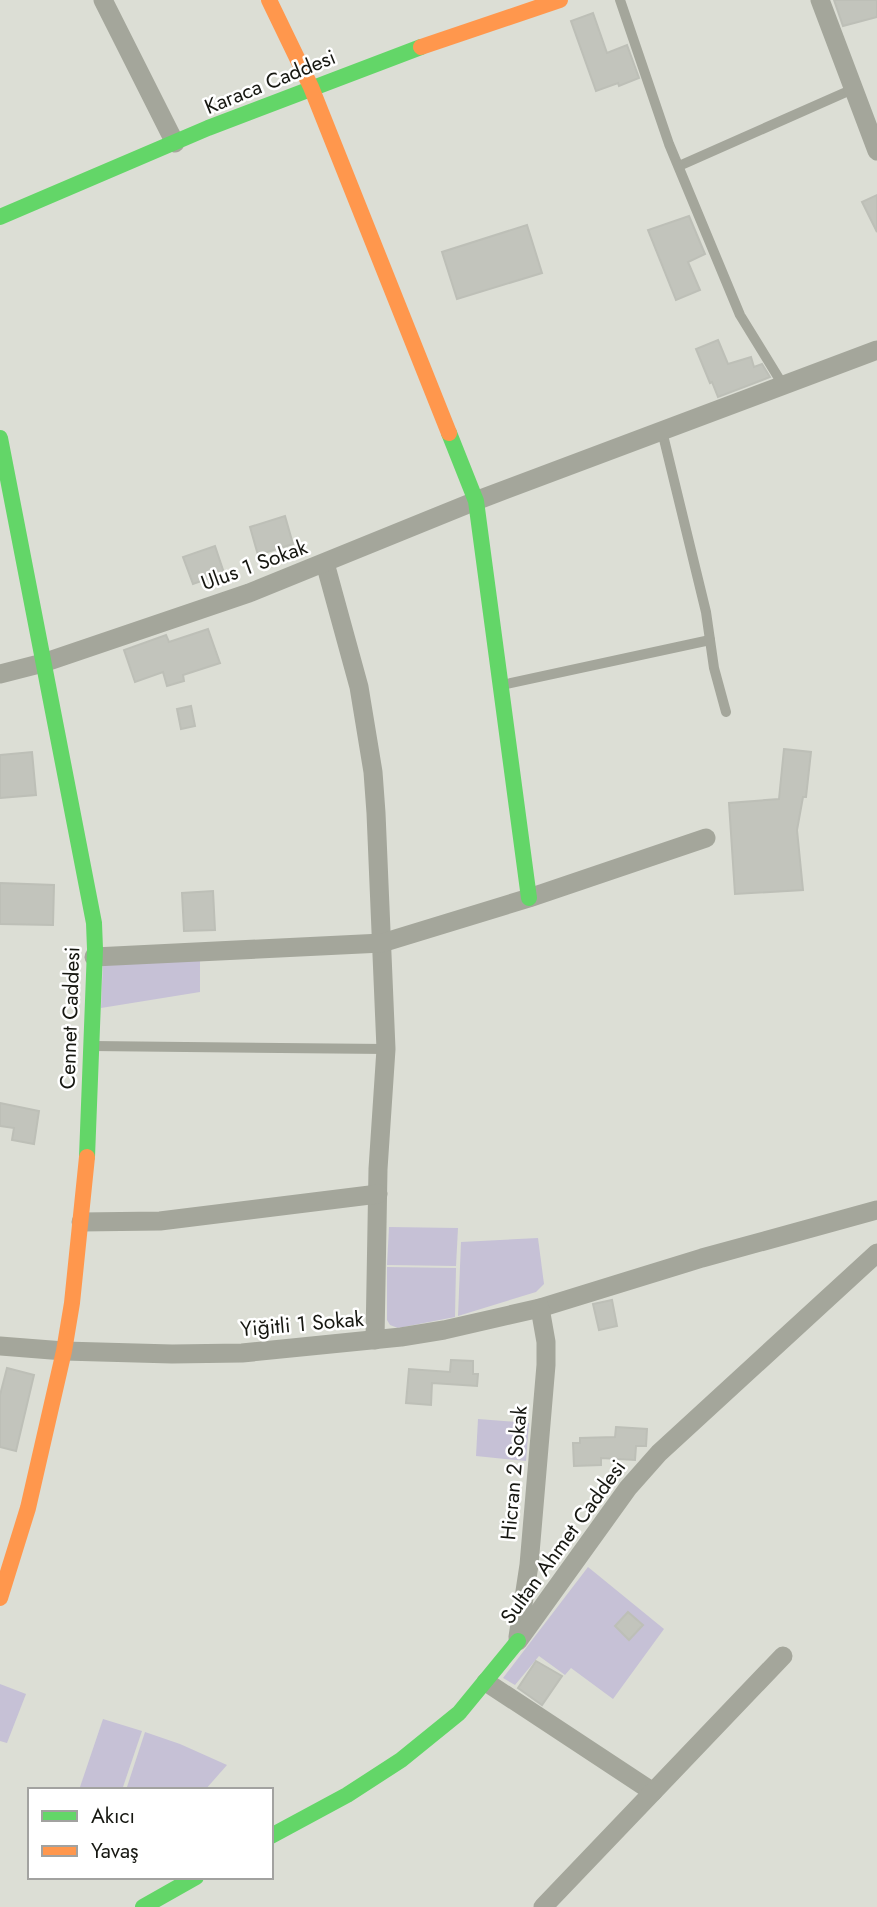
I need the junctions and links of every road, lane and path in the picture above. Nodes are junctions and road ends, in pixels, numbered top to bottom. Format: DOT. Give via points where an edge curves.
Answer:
graph roads {
  1 [pos="103,0"];
  2 [pos="269,0"];
  3 [pos="560,0"];
  4 [pos="620,0"];
  5 [pos="820,0"];
  6 [pos="311,87"];
  7 [pos="853,89"];
  8 [pos="175,143"];
  9 [pos="877,151"];
  10 [pos="678,166"];
  11 [pos="0,217"];
  12 [pos="877,350"];
  13 [pos="783,385"];
  14 [pos="662,431"];
  15 [pos="0,438"];
  16 [pos="477,500"];
  17 [pos="325,563"];
  18 [pos="710,640"];
  19 [pos="43,663"];
  20 [pos="0,674"];
  21 [pos="501,685"];
  22 [pos="726,712"];
  23 [pos="706,838"];
  24 [pos="529,898"];
  25 [pos="382,943"];
  26 [pos="94,957"];
  27 [pos="90,1046"];
  28 [pos="386,1049"];
  29 [pos="378,1194"];
  30 [pos="877,1210"];
  31 [pos="80,1222"];
  32 [pos="877,1253"];
  33 [pos="540,1308"];
  34 [pos="374,1340"];
  35 [pos="0,1346"];
  36 [pos="64,1351"];
  37 [pos="0,1598"];
  38 [pos="517,1641"];
  39 [pos="783,1656"];
  40 [pos="486,1682"];
  41 [pos="653,1792"];
  42 [pos="273,1835"];
  43 [pos="192,1879"];
  44 [pos="143,1907"];
  45 [pos="543,1907"];
  1 -- 8 [label="street"];
  2 -- 6 [label="street"];
  3 -- 6 [label="street, Karaca Caddesi"];
  4 -- 10 [label="lane"];
  5 -- 7 [label="street"];
  6 -- 8 [label="street, Karaca Caddesi"];
  6 -- 16 [label="street"];
  7 -- 9 [label="street"];
  7 -- 10 [label="lane"];
  8 -- 11 [label="street, Karaca Caddesi"];
  10 -- 13 [label="lane" via="740,315"];
  12 -- 13 [label="street, Ulus 1 Sokak"];
  13 -- 14 [label="street, Ulus 1 Sokak"];
  14 -- 16 [label="street, Ulus 1 Sokak"];
  14 -- 18 [label="lane"];
  15 -- 19 [label="street, Cennet Caddesi"];
  16 -- 17 [label="street, Ulus 1 Sokak"];
  16 -- 21 [label="street"];
  17 -- 19 [label="street, Ulus 1 Sokak"];
  17 -- 25 [label="street" via="349,644 367,730"];
  18 -- 21 [label="lane"];
  18 -- 22 [label="lane"];
  19 -- 20 [label="street, Ulus 1 Sokak"];
  19 -- 26 [label="street, Cennet Caddesi" via="86,875"];
  21 -- 24 [label="street"];
  23 -- 24 [label="street"];
  24 -- 25 [label="street"];
  25 -- 26 [label="street"];
  25 -- 28 [label="street"];
  26 -- 27 [label="street, Cennet Caddesi"];
  27 -- 28 [label="lane"];
  27 -- 31 [label="street, Cennet Caddesi"];
  28 -- 29 [label="street"];
  29 -- 31 [label="street" via="160,1221"];
  29 -- 34 [label="street"];
  30 -- 33 [label="street, Yiğitli 1 Sokak"];
  31 -- 36 [label="street, Cennet Caddesi"];
  32 -- 38 [label="street, Sultan Ahmet Caddesi" via="659,1453 628,1488"];
  33 -- 34 [label="street, Yiğitli 1 Sokak"];
  33 -- 38 [label="street, Hicran 2 Sokak" via="546,1365 533,1525"];
  34 -- 36 [label="street, Yiğitli 1 Sokak" via="242,1353"];
  35 -- 36 [label="street, Yiğitli 1 Sokak"];
  36 -- 37 [label="street, Cennet Caddesi" via="22,1534"];
  38 -- 40 [label="street, Sultan Ahmet Caddesi"];
  39 -- 41 [label="street"];
  40 -- 41 [label="street"];
  40 -- 42 [label="street, Sultan Ahmet Caddesi" via="459,1713 401,1760"];
  41 -- 45 [label="street"];
  43 -- 44 [label="street"];
}
